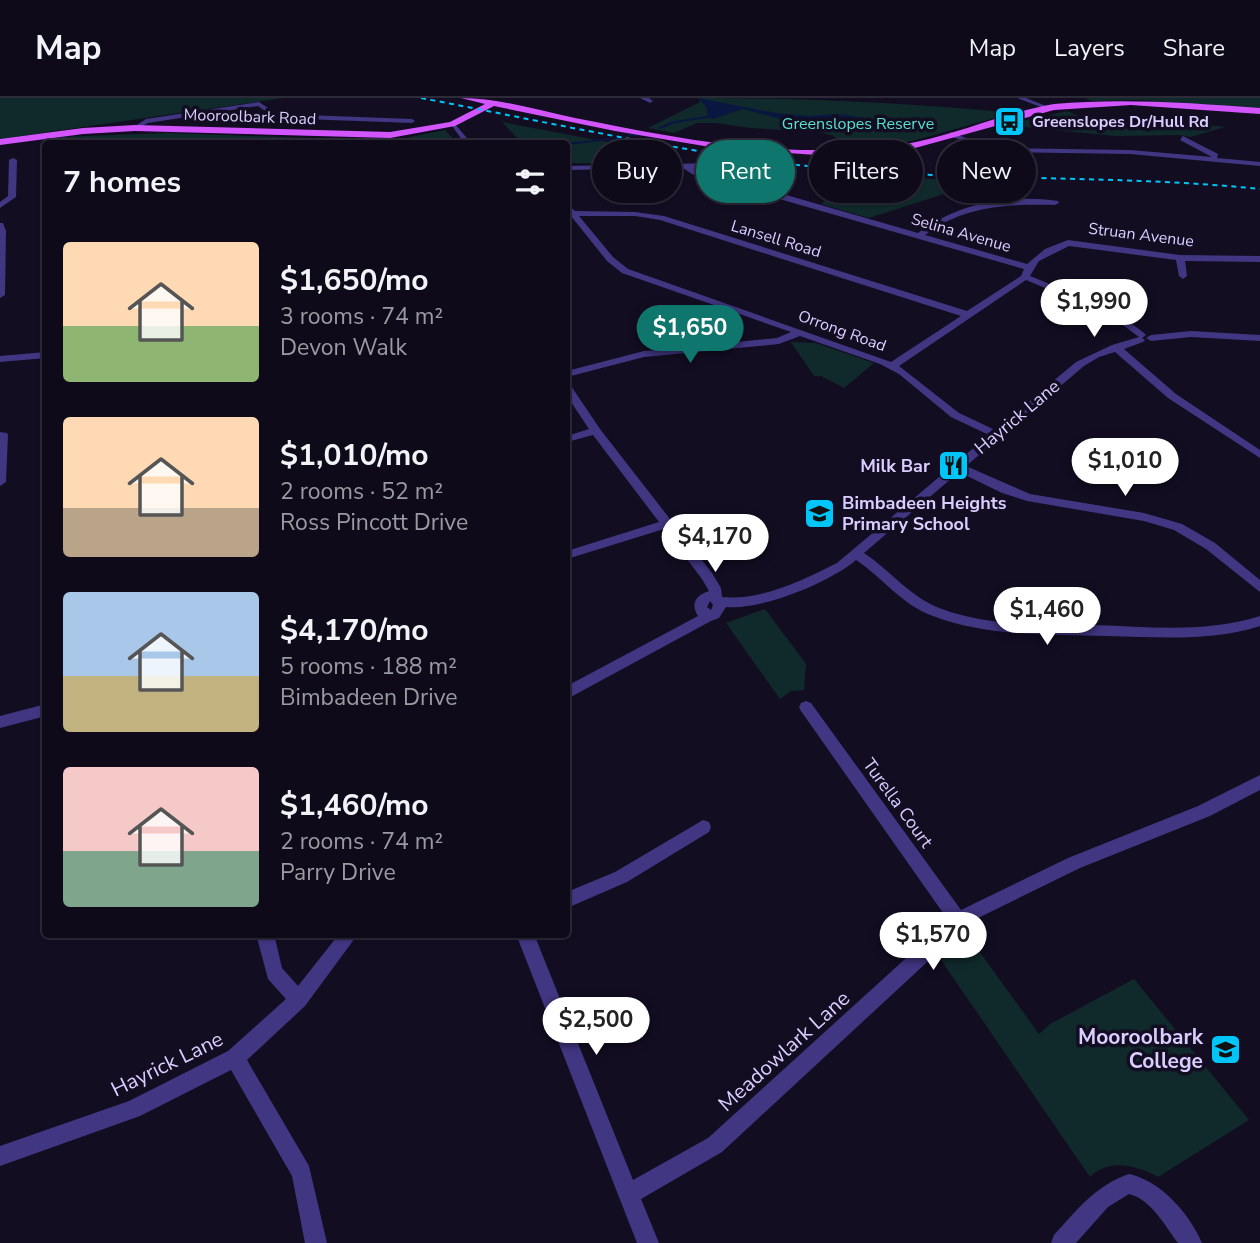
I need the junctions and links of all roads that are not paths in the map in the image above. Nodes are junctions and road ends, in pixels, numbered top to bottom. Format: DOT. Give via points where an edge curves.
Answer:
graph roads {
  1 [pos="465,98"];
  2 [pos="1020,98"];
  3 [pos="477,99"];
  4 [pos="494,103"];
  5 [pos="1048,108"];
  6 [pos="1260,111"];
  7 [pos="412,121"];
  8 [pos="452,124"];
  9 [pos="135,128"];
  10 [pos="953,135"];
  11 [pos="1183,138"];
  12 [pos="466,140"];
  13 [pos="0,142"];
  14 [pos="13,160"];
  15 [pos="1225,161"];
  16 [pos="1260,164"];
  17 [pos="696,166"];
  18 [pos="686,167"];
  19 [pos="570,168"];
  20 [pos="1055,203"];
  21 [pos="0,206"];
  22 [pos="570,210"];
  23 [pos="0,225"];
  24 [pos="919,236"];
  25 [pos="1180,258"];
  26 [pos="1260,260"];
  27 [pos="1026,272"];
  28 [pos="0,274"];
  29 [pos="1183,276"];
  30 [pos="0,295"];
  31 [pos="966,314"];
  32 [pos="800,332"];
  33 [pos="1144,338"];
  34 [pos="1260,338"];
  35 [pos="1115,347"];
  36 [pos="42,355"];
  37 [pos="0,359"];
  38 [pos="892,366"];
  39 [pos="570,373"];
  40 [pos="570,392"];
  41 [pos="596,431"];
  42 [pos="3,435"];
  43 [pos="996,435"];
  44 [pos="570,438"];
  45 [pos="1260,455"];
  46 [pos="958,467"];
  47 [pos="0,482"];
  48 [pos="666,524"];
  49 [pos="570,554"];
  50 [pos="856,554"];
  51 [pos="688,555"];
  52 [pos="1260,587"];
  53 [pos="699,604"];
  54 [pos="716,607"];
  55 [pos="1260,621"];
  56 [pos="670,636"];
  57 [pos="570,691"];
  58 [pos="806,707"];
  59 [pos="42,711"];
  60 [pos="0,722"];
  61 [pos="1260,782"];
  62 [pos="703,827"];
  63 [pos="570,899"];
  64 [pos="960,921"];
  65 [pos="266,938"];
  66 [pos="346,938"];
  67 [pos="527,938"];
  68 [pos="299,1000"];
  69 [pos="235,1058"];
  70 [pos="0,1156"];
  71 [pos="629,1194"];
  72 [pos="316,1243"];
  73 [pos="648,1243"];
  74 [pos="1062,1243"];
  75 [pos="1191,1243"];
  1 -- 3 [label="main road"];
  2 -- 5 [label="street"];
  3 -- 4 [label="main road"];
  4 -- 8 [label="main road, Mooroolbark Road"];
  4 -- 10 [label="main road" via="786,153 872,152"];
  5 -- 6 [label="main road" via="1128,102"];
  5 -- 10 [label="main road"];
  7 -- 9 [label="street" via="275,116 259,104 146,121"];
  8 -- 9 [label="main road, Mooroolbark Road" via="376,135"];
  8 -- 12 [label="street"];
  9 -- 13 [label="main road, Mooroolbark Road"];
  10 -- 15 [label="street" via="992,150 1130,152"];
  11 -- 15 [label="street"];
  14 -- 21 [label="street" via="12,197"];
  15 -- 16 [label="street"];
  17 -- 18 [label="street"];
  18 -- 19 [label="street"];
  18 -- 24 [label="street, Selina Avenue"];
  20 -- 24 [label="street" via="971,207 944,216"];
  22 -- 31 [label="street, Lansell Road" via="661,218"];
  22 -- 32 [label="street, Orrong Road" via="625,271"];
  23 -- 28 [label="street"];
  24 -- 27 [label="street, Selina Avenue"];
  25 -- 26 [label="street, Struan Avenue"];
  25 -- 27 [label="street, Struan Avenue" via="1068,243 1055,247"];
  25 -- 29 [label="street"];
  27 -- 31 [label="street, Struan Avenue"];
  27 -- 33 [label="street, Selina Avenue" via="1111,312"];
  28 -- 30 [label="street"];
  31 -- 38 [label="street, Struan Avenue"];
  32 -- 38 [label="street, Orrong Road"];
  32 -- 39 [label="street" via="779,341 644,354"];
  33 -- 34 [label="street, Hayrick Lane" via="1201,334"];
  33 -- 35 [label="street, Hayrick Lane"];
  35 -- 43 [label="street, Hayrick Lane" via="1067,375"];
  35 -- 45 [label="street" via="1156,385"];
  36 -- 37 [label="street"];
  38 -- 43 [label="street, Orrong Road" via="956,415"];
  40 -- 41 [label="street"];
  41 -- 44 [label="street"];
  41 -- 48 [label="street"];
  42 -- 47 [label="street"];
  43 -- 46 [label="street, Hayrick Lane"];
  46 -- 50 [label="street, Hayrick Lane"];
  46 -- 52 [label="street" via="1025,497 1176,526"];
  48 -- 49 [label="street"];
  48 -- 51 [label="street"];
  50 -- 54 [label="street, Hayrick Lane" via="827,575 743,608"];
  50 -- 55 [label="street" via="918,604 989,625 1190,632"];
  51 -- 53 [label="street" via="698,579"];
  51 -- 54 [label="street" via="715,588"];
  53 -- 54 [label="street" via="705,598"];
  53 -- 56 [label="street, Hayrick Lane"];
  54 -- 56 [label="street, Hayrick Lane"];
  56 -- 57 [label="street, Hayrick Lane"];
  58 -- 64 [label="street, Turella Court"];
  59 -- 60 [label="street"];
  61 -- 64 [label="street, Meadowlark Lane" via="1204,811 1074,863"];
  62 -- 63 [label="street" via="621,877"];
  64 -- 71 [label="street, Meadowlark Lane" via="715,1145"];
  65 -- 68 [label="street" via="274,973"];
  66 -- 68 [label="street, Hayrick Lane"];
  67 -- 71 [label="street"];
  68 -- 69 [label="street, Hayrick Lane"];
  69 -- 70 [label="street, Hayrick Lane" via="133,1109"];
  69 -- 72 [label="street" via="302,1172"];
  71 -- 73 [label="street"];
  74 -- 75 [label="street" via="1114,1188 1136,1183 1162,1202"];
}
